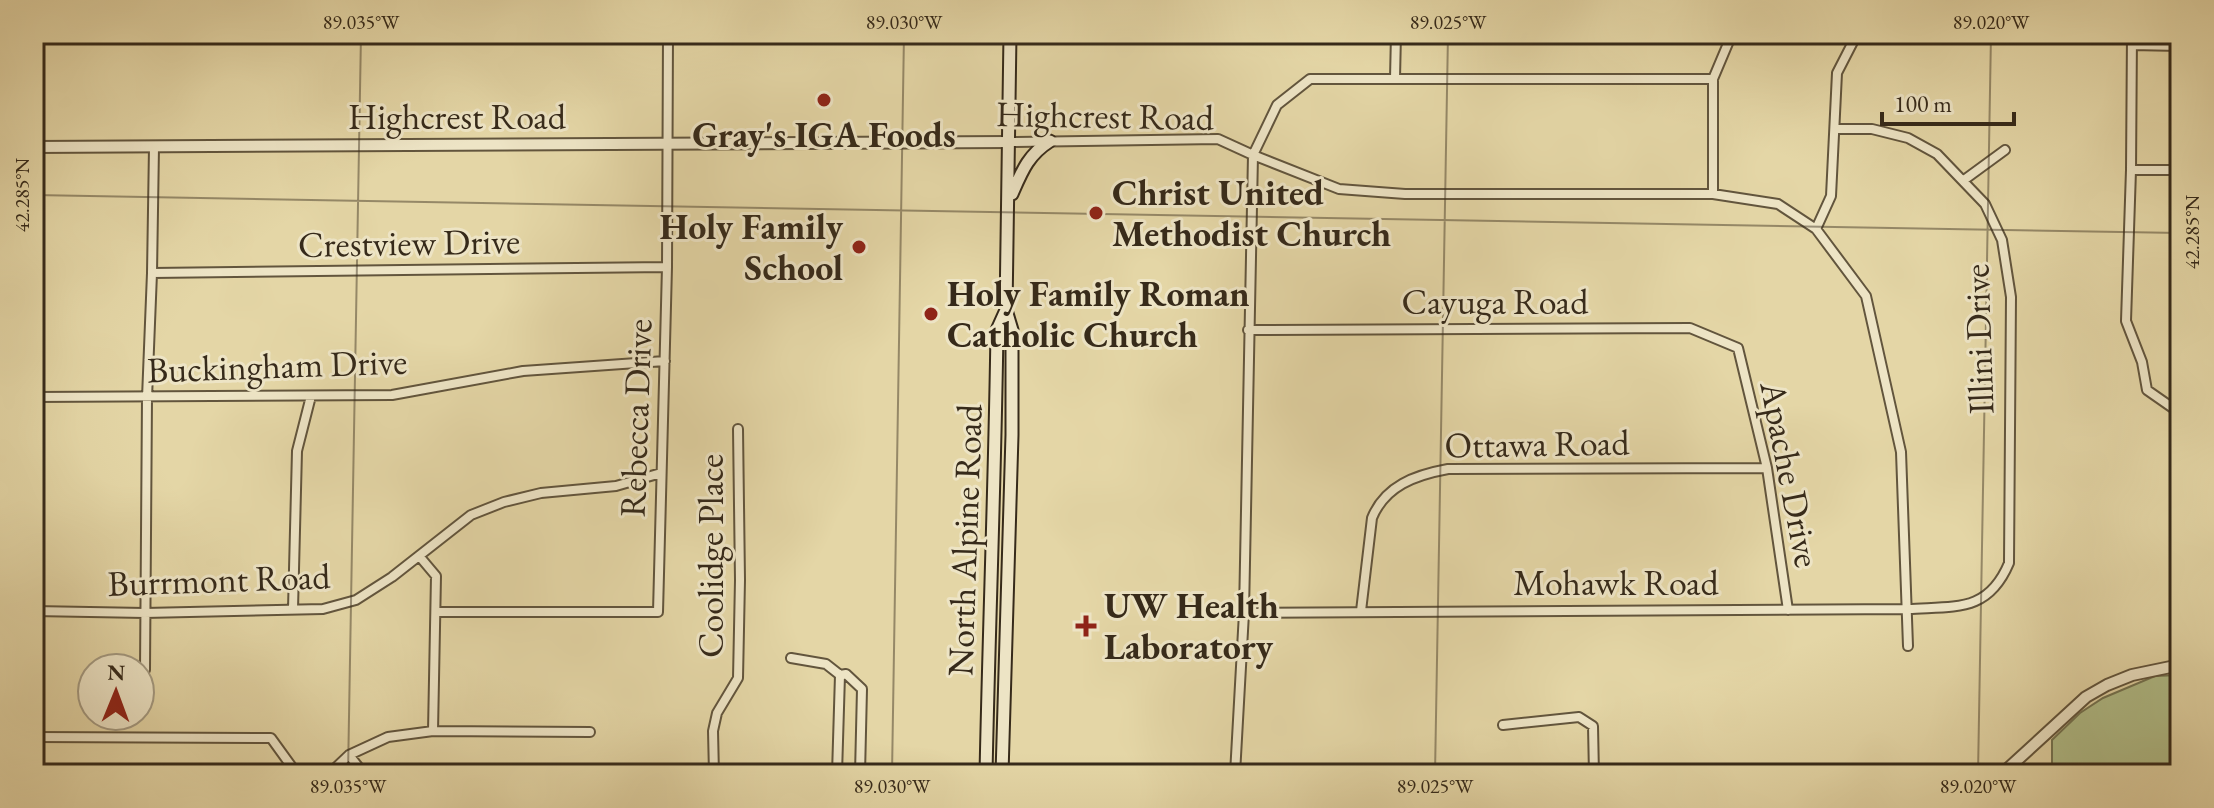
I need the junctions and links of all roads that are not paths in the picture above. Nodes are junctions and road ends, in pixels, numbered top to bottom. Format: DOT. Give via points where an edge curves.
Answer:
graph roads {
  1 [pos="668,34"];
  2 [pos="1010,34"];
  3 [pos="1396,34"];
  4 [pos="1732,34"];
  5 [pos="1862,34"];
  6 [pos="2132,34"];
  7 [pos="2132,45"];
  8 [pos="2180,46"];
  9 [pos="1395,78"];
  10 [pos="1713,79"];
  11 [pos="1836,129"];
  12 [pos="1050,141"];
  13 [pos="1010,142"];
  14 [pos="668,143"];
  15 [pos="34,147"];
  16 [pos="154,147"];
  17 [pos="2005,150"];
  18 [pos="1253,155"];
  19 [pos="2131,170"];
  20 [pos="2180,170"];
  21 [pos="1964,180"];
  22 [pos="1713,194"];
  23 [pos="1008,202"];
  24 [pos="1816,229"];
  25 [pos="667,267"];
  26 [pos="152,273"];
  27 [pos="1006,310"];
  28 [pos="1248,330"];
  29 [pos="1738,348"];
  30 [pos="665,361"];
  31 [pos="311,396"];
  32 [pos="34,397"];
  33 [pos="147,398"];
  34 [pos="2180,413"];
  35 [pos="738,429"];
  36 [pos="1767,468"];
  37 [pos="661,473"];
  38 [pos="420,557"];
  39 [pos="1985,596"];
  40 [pos="293,609"];
  41 [pos="1908,609"];
  42 [pos="1788,610"];
  43 [pos="34,611"];
  44 [pos="1361,611"];
  45 [pos="436,612"];
  46 [pos="145,613"];
  47 [pos="1244,613"];
  48 [pos="1908,646"];
  49 [pos="145,652"];
  50 [pos="791,658"];
  51 [pos="2180,665"];
  52 [pos="840,675"];
  53 [pos="1503,725"];
  54 [pos="433,731"];
  55 [pos="590,732"];
  56 [pos="34,737"];
  57 [pos="349,755"];
  58 [pos="297,774"];
  59 [pos="329,774"];
  60 [pos="364,774"];
  61 [pos="714,774"];
  62 [pos="837,774"];
  63 [pos="860,774"];
  64 [pos="986,774"];
  65 [pos="1002,774"];
  66 [pos="1235,774"];
  67 [pos="1594,774"];
  68 [pos="2002,774"];
  1 -- 14 [label="street, Rebecca Drive"];
  2 -- 13 [label="main road, North Alpine Road"];
  3 -- 9 [label="street"];
  4 -- 10 [label="street"];
  5 -- 11 [label="street" via="1837,73"];
  6 -- 7 [label="street"];
  7 -- 8 [label="street"];
  7 -- 19 [label="street"];
  9 -- 10 [label="street"];
  9 -- 18 [label="street" via="1310,79 1277,105"];
  10 -- 22 [label="street"];
  11 -- 21 [label="street, Illini Drive" via="1872,129 1908,138 1937,154"];
  11 -- 24 [label="street" via="1831,196"];
  12 -- 13 [label="street, Highcrest Road"];
  12 -- 18 [label="street, Highcrest Road" via="1218,139"];
  12 -- 23 [label="main road" via="1035,151"];
  13 -- 14 [label="street, Highcrest Road"];
  13 -- 23 [label="main road, North Alpine Road"];
  14 -- 16 [label="street, Highcrest Road"];
  14 -- 25 [label="street, Rebecca Drive"];
  15 -- 16 [label="street, Highcrest Road"];
  16 -- 26 [label="street"];
  17 -- 21 [label="street"];
  18 -- 22 [label="street, Highcrest Road" via="1339,189"];
  18 -- 28 [label="street"];
  19 -- 20 [label="street"];
  19 -- 34 [label="street" via="2126,321 2147,390"];
  21 -- 39 [label="street, Illini Drive" via="1985,204 2002,240 2011,297 2009,563"];
  22 -- 24 [label="street, Highcrest Road" via="1778,204"];
  23 -- 27 [label="main road, North Alpine Road"];
  24 -- 41 [label="street, Highcrest Road" via="1866,296 1901,452"];
  25 -- 26 [label="street, Crestview Drive"];
  25 -- 30 [label="street, Rebecca Drive"];
  26 -- 33 [label="street"];
  27 -- 64 [label="main road, North Alpine Road" via="997,330"];
  27 -- 65 [label="main road, North Alpine Road" via="1012,330 1012,435"];
  28 -- 29 [label="street, Cayuga Road" via="1690,328"];
  28 -- 47 [label="street"];
  29 -- 36 [label="street, Apache Drive"];
  30 -- 31 [label="street, Buckingham Drive" via="523,371 392,395"];
  30 -- 37 [label="street, Rebecca Drive"];
  31 -- 33 [label="street, Buckingham Drive"];
  31 -- 40 [label="street" via="297,451"];
  32 -- 33 [label="street, Buckingham Drive"];
  33 -- 46 [label="street"];
  35 -- 61 [label="street, Coolidge Place" via="738,678 717,713"];
  36 -- 42 [label="street, Apache Drive"];
  36 -- 44 [label="street, Ottawa Road" via="1448,469 1426,474 1392,490 1377,507"];
  37 -- 38 [label="street, Burrmont Road" via="616,486 504,502 471,515"];
  37 -- 45 [label="street, Rebecca Drive" via="658,612"];
  38 -- 40 [label="street, Burrmont Road" via="356,600 323,609"];
  38 -- 45 [label="street" via="436,576"];
  39 -- 41 [label="street, Mohawk Road" via="1970,605"];
  40 -- 46 [label="street, Burrmont Road"];
  41 -- 42 [label="street, Mohawk Road"];
  41 -- 48 [label="street, Highcrest Road"];
  42 -- 44 [label="street, Mohawk Road"];
  43 -- 46 [label="street, Burrmont Road"];
  44 -- 47 [label="street, Mohawk Road"];
  45 -- 54 [label="street"];
  46 -- 49 [label="street"];
  47 -- 66 [label="street"];
  50 -- 52 [label="street" via="826,664"];
  51 -- 68 [label="street" via="2132,675 2086,697"];
  52 -- 62 [label="street"];
  52 -- 63 [label="street" via="846,674 862,689"];
  53 -- 67 [label="street" via="1579,717 1593,726"];
  54 -- 55 [label="street"];
  54 -- 57 [label="street" via="388,737"];
  56 -- 58 [label="street" via="271,738"];
  57 -- 59 [label="street"];
  57 -- 60 [label="street"];
}
